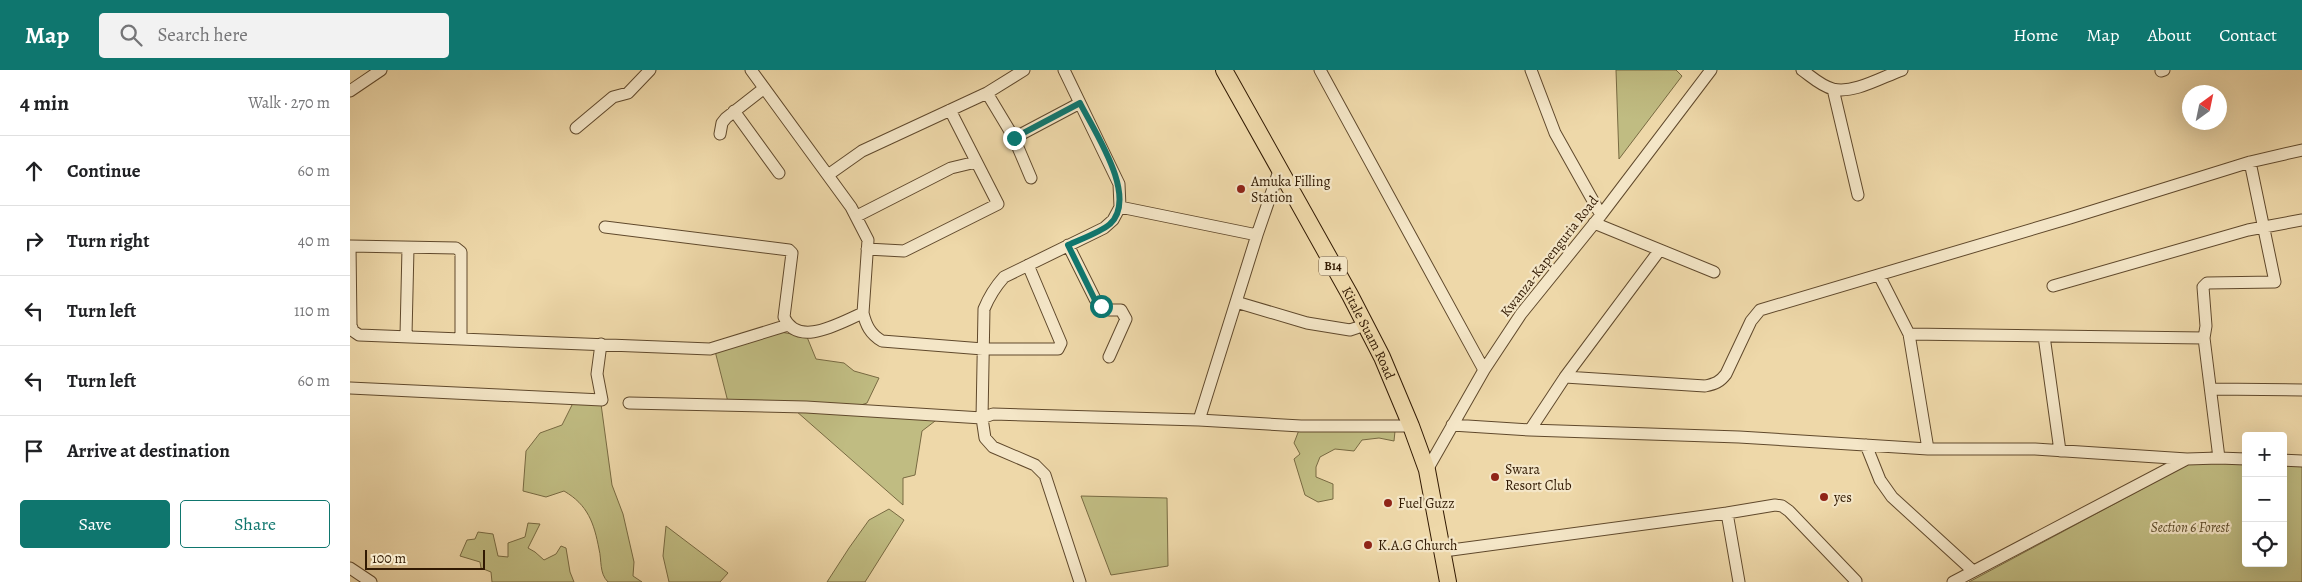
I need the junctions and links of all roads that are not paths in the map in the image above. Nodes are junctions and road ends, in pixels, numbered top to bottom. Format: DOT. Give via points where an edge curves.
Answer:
graph roads {
  1 [pos="381,70"];
  2 [pos="650,70"];
  3 [pos="1024,70"];
  4 [pos="1064,70"];
  5 [pos="1224,70"];
  6 [pos="1320,70"];
  7 [pos="1530,70"];
  8 [pos="1711,70"];
  9 [pos="1802,70"];
  10 [pos="1902,70"];
  11 [pos="753,71"];
  12 [pos="763,89"];
  13 [pos="1833,89"];
  14 [pos="350,91"];
  15 [pos="986,93"];
  16 [pos="1080,103"];
  17 [pos="734,110"];
  18 [pos="950,110"];
  19 [pos="576,128"];
  20 [pos="720,134"];
  21 [pos="1014,138"];
  22 [pos="2302,150"];
  23 [pos="976,162"];
  24 [pos="2250,162"];
  25 [pos="1280,168"];
  26 [pos="779,172"];
  27 [pos="828,175"];
  28 [pos="1032,178"];
  29 [pos="1858,196"];
  30 [pos="1120,207"];
  31 [pos="857,216"];
  32 [pos="1597,219"];
  33 [pos="2302,220"];
  34 [pos="605,227"];
  35 [pos="2265,227"];
  36 [pos="1257,235"];
  37 [pos="1068,245"];
  38 [pos="350,246"];
  39 [pos="408,248"];
  40 [pos="867,249"];
  41 [pos="1659,251"];
  42 [pos="1028,265"];
  43 [pos="1714,272"];
  44 [pos="1878,275"];
  45 [pos="2053,286"];
  46 [pos="1236,302"];
  47 [pos="863,313"];
  48 [pos="788,325"];
  49 [pos="1365,325"];
  50 [pos="1909,334"];
  51 [pos="406,335"];
  52 [pos="2044,336"];
  53 [pos="2204,338"];
  54 [pos="461,339"];
  55 [pos="601,344"];
  56 [pos="983,349"];
  57 [pos="1109,357"];
  58 [pos="1484,370"];
  59 [pos="1565,377"];
  60 [pos="350,388"];
  61 [pos="2212,389"];
  62 [pos="2302,390"];
  63 [pos="629,403"];
  64 [pos="982,418"];
  65 [pos="1199,420"];
  66 [pos="1452,425"];
  67 [pos="1411,426"];
  68 [pos="1530,430"];
  69 [pos="1866,445"];
  70 [pos="1928,448"];
  71 [pos="2060,451"];
  72 [pos="2218,458"];
  73 [pos="2188,459"];
  74 [pos="2242,459"];
  75 [pos="2287,460"];
  76 [pos="2302,461"];
  77 [pos="1427,470"];
  78 [pos="1727,513"];
  79 [pos="1444,551"];
  80 [pos="350,568"];
  81 [pos="1973,571"];
  82 [pos="1856,581"];
  83 [pos="371,582"];
  84 [pos="1080,582"];
  85 [pos="1448,582"];
  86 [pos="1738,582"];
  87 [pos="1953,582"];
  1 -- 14 [label="street"];
  2 -- 19 [label="street" via="628,93 613,97"];
  3 -- 15 [label="street"];
  4 -- 16 [label="street"];
  5 -- 25 [label="highway, Kitale Suam Road / B14"];
  6 -- 58 [label="street"];
  7 -- 32 [label="street" via="1555,133"];
  8 -- 32 [label="street, Kwanza-Kapenguria Road"];
  9 -- 13 [label="street"];
  10 -- 13 [label="street" via="1846,91"];
  11 -- 12 [label="street"];
  12 -- 17 [label="street"];
  12 -- 27 [label="street"];
  13 -- 29 [label="street"];
  15 -- 18 [label="street"];
  15 -- 21 [label="street"];
  16 -- 21 [label="street"];
  16 -- 30 [label="street" via="1117,177"];
  17 -- 20 [label="street" via="722,123"];
  17 -- 26 [label="street"];
  18 -- 23 [label="street"];
  18 -- 27 [label="street" via="862,151"];
  21 -- 28 [label="street"];
  22 -- 24 [label="street"];
  23 -- 31 [label="street" via="951,168"];
  23 -- 40 [label="street" via="998,204 994,208 904,252"];
  24 -- 35 [label="street"];
  24 -- 44 [label="street"];
  25 -- 36 [label="street"];
  25 -- 49 [label="highway, Kitale Suam Road / B14"];
  27 -- 31 [label="street"];
  30 -- 36 [label="street"];
  30 -- 37 [label="street" via="1109,224"];
  31 -- 40 [label="street" via="868,240"];
  32 -- 41 [label="street"];
  32 -- 58 [label="street, Kwanza-Kapenguria Road" via="1521,314"];
  33 -- 35 [label="street"];
  34 -- 48 [label="street" via="789,250 792,257 784,318"];
  35 -- 45 [label="street"];
  35 -- 53 [label="street" via="2275,282 2204,285"];
  36 -- 46 [label="street"];
  37 -- 42 [label="street"];
  37 -- 57 [label="street" via="1095,300 1109,310 1121,310 1126,319"];
  38 -- 39 [label="street"];
  38 -- 51 [label="street" via="350,325 353,331 359,334"];
  39 -- 51 [label="street"];
  39 -- 54 [label="street" via="456,248 461,252"];
  40 -- 47 [label="street"];
  41 -- 43 [label="street"];
  41 -- 59 [label="street"];
  42 -- 56 [label="street" via="1004,277 988,299 984,309"];
  42 -- 56 [label="street" via="1060,347 1054,350"];
  44 -- 50 [label="street"];
  44 -- 59 [label="street" via="1760,310 1751,321 1726,374 1715,384"];
  46 -- 49 [label="street" via="1307,323 1350,330"];
  46 -- 65 [label="street"];
  47 -- 48 [label="street" via="816,332 803,332"];
  47 -- 56 [label="street" via="871,333 882,340"];
  48 -- 55 [label="street" via="710,349"];
  49 -- 67 [label="highway, Kitale Suam Road / B14"];
  50 -- 52 [label="street"];
  50 -- 70 [label="street"];
  51 -- 54 [label="street"];
  52 -- 53 [label="street"];
  52 -- 71 [label="street"];
  53 -- 61 [label="street"];
  54 -- 55 [label="street"];
  55 -- 60 [label="street" via="596,374 602,400"];
  56 -- 64 [label="street"];
  58 -- 66 [label="street, Kwanza-Kapenguria Road"];
  59 -- 68 [label="street"];
  61 -- 62 [label="street"];
  61 -- 72 [label="street"];
  63 -- 64 [label="street" via="806,407"];
  64 -- 65 [label="street" via="993,414"];
  64 -- 84 [label="street" via="985,438 993,447 1035,465 1045,475"];
  65 -- 67 [label="street" via="1301,426"];
  66 -- 68 [label="street"];
  66 -- 77 [label="street, Kwanza-Kapenguria Road"];
  67 -- 77 [label="highway, Kitale Suam Road / B14"];
  68 -- 69 [label="street"];
  69 -- 70 [label="street"];
  69 -- 81 [label="street" via="1880,480 1892,497"];
  70 -- 71 [label="street"];
  71 -- 73 [label="street"];
  72 -- 73 [label="street"];
  72 -- 74 [label="street"];
  73 -- 81 [label="street"];
  75 -- 76 [label="street"];
  77 -- 79 [label="highway, B14"];
  78 -- 79 [label="street"];
  78 -- 82 [label="street" via="1766,505 1782,506"];
  78 -- 86 [label="street"];
  79 -- 85 [label="highway, B14"];
  80 -- 83 [label="street"];
  81 -- 87 [label="street"];
}
